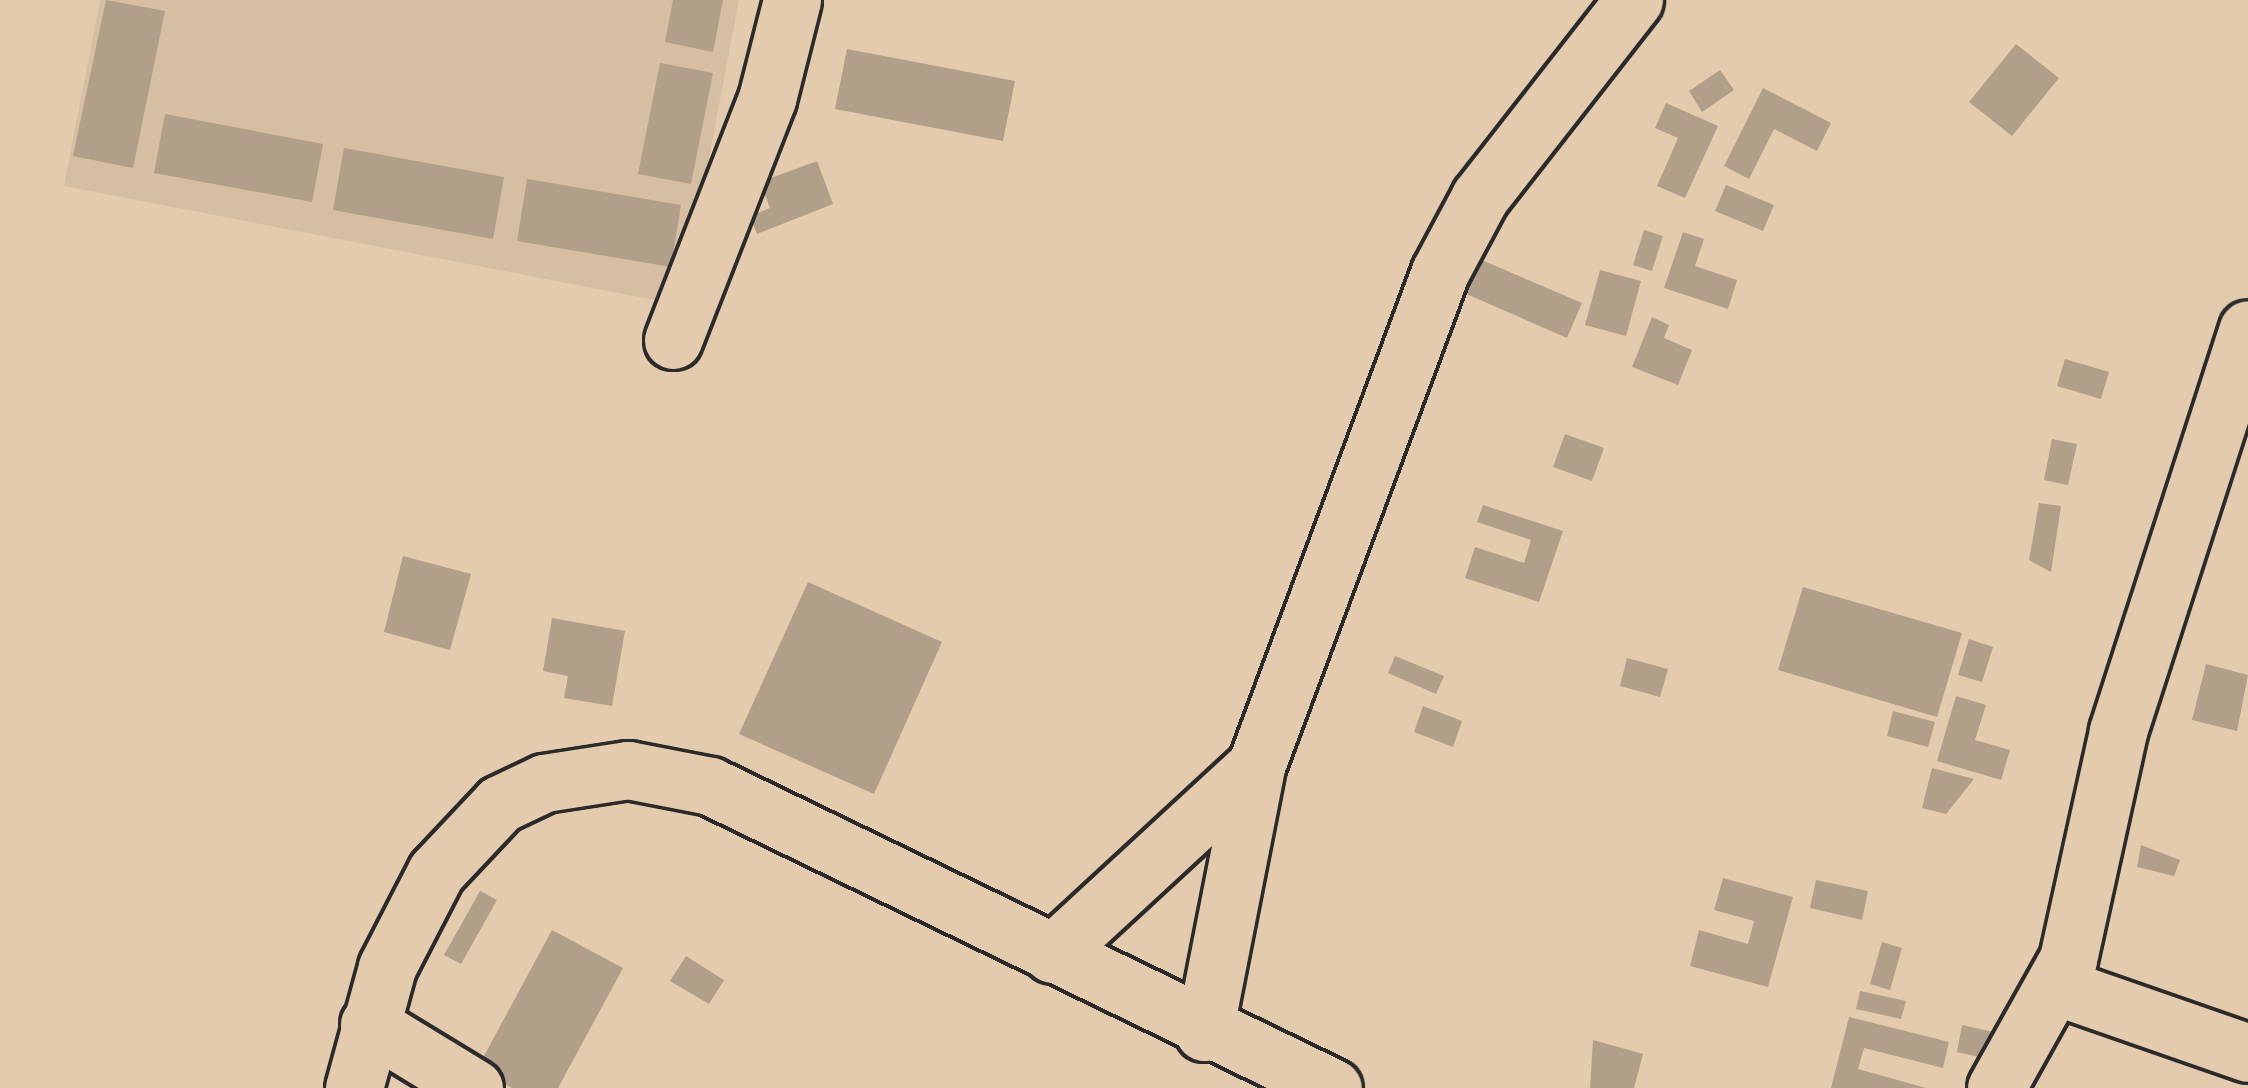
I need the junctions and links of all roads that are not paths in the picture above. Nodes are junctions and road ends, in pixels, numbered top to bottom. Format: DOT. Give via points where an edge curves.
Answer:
graph roads {
  1 [pos="792,0"];
  2 [pos="1634,0"];
  3 [pos="2248,329"];
  4 [pos="674,340"];
  5 [pos="1256,766"];
  6 [pos="1052,955"];
  7 [pos="2056,986"];
  8 [pos="370,1024"];
  9 [pos="1204,1032"];
  10 [pos="2248,1053"];
  11 [pos="354,1088"];
  12 [pos="474,1088"];
  13 [pos="1333,1088"];
  14 [pos="1996,1088"];
  1 -- 4 [label="street" via="767,99"];
  2 -- 5 [label="street" via="1480,196 1440,272"];
  3 -- 7 [label="street" via="2118,730 2084,908"];
  5 -- 6 [label="street"];
  5 -- 9 [label="street"];
  6 -- 8 [label="street" via="710,786 628,770 544,783 500,804 418,899"];
  6 -- 9 [label="street"];
  7 -- 10 [label="street"];
  7 -- 14 [label="street"];
  8 -- 11 [label="street"];
  8 -- 12 [label="street"];
  9 -- 13 [label="street"];
}
